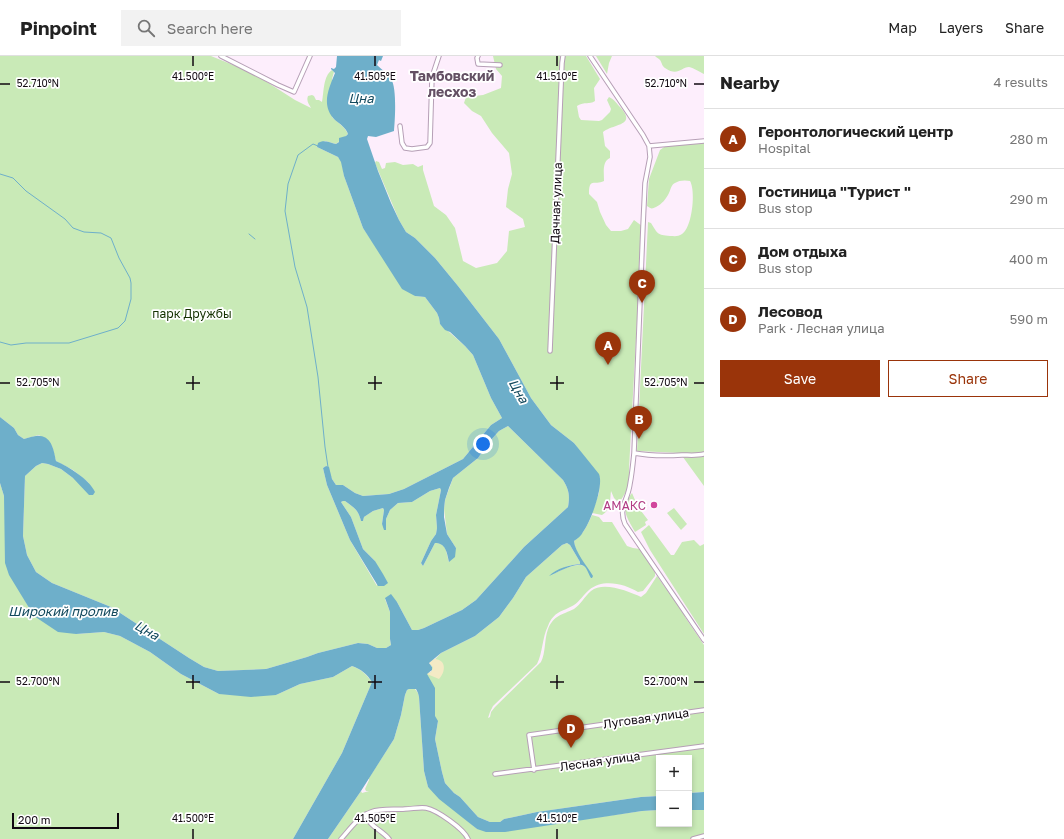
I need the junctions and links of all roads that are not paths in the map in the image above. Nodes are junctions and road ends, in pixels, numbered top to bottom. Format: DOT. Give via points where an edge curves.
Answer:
graph roads {
  1 [pos="221,56"];
  2 [pos="310,56"];
  3 [pos="439,56"];
  4 [pos="478,56"];
  5 [pos="563,56"];
  6 [pos="590,56"];
  7 [pos="228,58"];
  8 [pos="500,65"];
  9 [pos="400,126"];
  10 [pos="704,141"];
  11 [pos="649,146"];
  12 [pos="550,351"];
  13 [pos="634,453"];
  14 [pos="704,454"];
  15 [pos="704,640"];
  16 [pos="704,710"];
  17 [pos="704,746"];
  18 [pos="534,770"];
  19 [pos="495,774"];
  20 [pos="366,814"];
  21 [pos="704,836"];
  22 [pos="341,839"];
  23 [pos="389,839"];
  24 [pos="468,839"];
  25 [pos="693,839"];
  1 -- 7 [label="street"];
  2 -- 7 [label="street" via="294,92"];
  3 -- 9 [label="street" via="432,77 430,142 427,147 405,148"];
  4 -- 8 [label="street" via="478,64"];
  5 -- 12 [label="street, Дачная улица"];
  6 -- 11 [label="street"];
  10 -- 11 [label="street"];
  11 -- 13 [label="street" via="650,157 645,183"];
  13 -- 14 [label="street" via="648,456"];
  13 -- 15 [label="street" via="630,485 623,506 625,524"];
  16 -- 18 [label="street, Луговая улица" via="529,735"];
  17 -- 18 [label="street, Лесная улица"];
  18 -- 19 [label="street, Лесная улица"];
  20 -- 22 [label="street"];
  20 -- 23 [label="street" via="370,823"];
  20 -- 24 [label="street" via="382,810 430,809 461,829"];
  21 -- 25 [label="street"];
}
